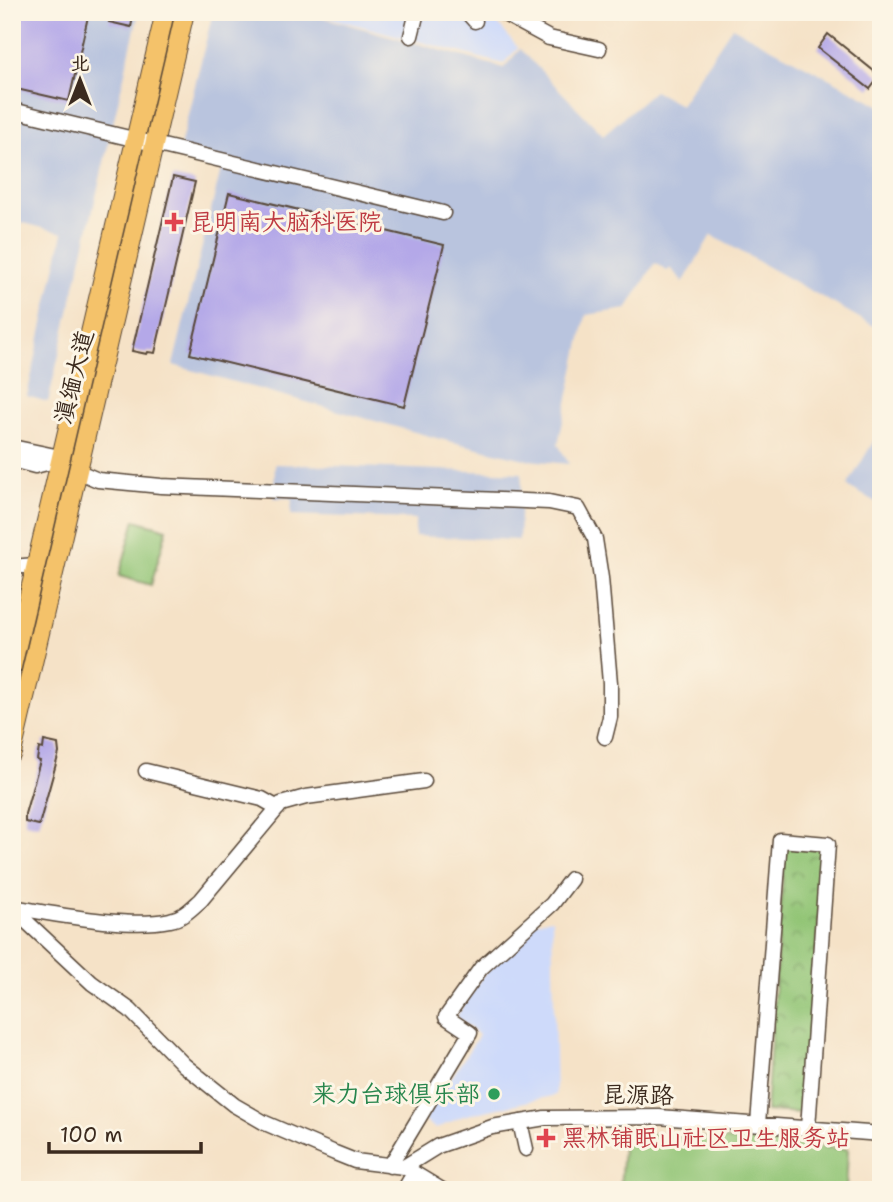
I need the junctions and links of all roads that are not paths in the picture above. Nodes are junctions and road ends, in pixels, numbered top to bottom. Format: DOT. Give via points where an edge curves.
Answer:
graph roads {
  1 [pos="165,12"];
  2 [pos="185,12"];
  3 [pos="417,12"];
  4 [pos="501,12"];
  5 [pos="411,36"];
  6 [pos="599,49"];
  7 [pos="12,110"];
  8 [pos="136,140"];
  9 [pos="156,144"];
  10 [pos="443,213"];
  11 [pos="12,447"];
  12 [pos="60,459"];
  13 [pos="12,460"];
  14 [pos="77,471"];
  15 [pos="35,565"];
  16 [pos="12,567"];
  17 [pos="12,667"];
  18 [pos="605,737"];
  19 [pos="12,753"];
  20 [pos="146,771"];
  21 [pos="424,781"];
  22 [pos="278,807"];
  23 [pos="572,879"];
  24 [pos="12,908"];
  25 [pos="520,1122"];
  26 [pos="758,1124"];
  27 [pos="808,1128"];
  28 [pos="881,1134"];
  29 [pos="526,1149"];
  30 [pos="402,1169"];
  31 [pos="404,1190"];
  32 [pos="442,1190"];
  1 -- 8 [label="main road, 滇缅大道"];
  2 -- 9 [label="main road, 滇缅大道"];
  3 -- 5 [label="street"];
  4 -- 6 [label="street" via="548,38"];
  7 -- 8 [label="street"];
  8 -- 9 [label="street"];
  8 -- 12 [label="main road, 滇缅大道"];
  9 -- 10 [label="street"];
  9 -- 14 [label="main road, 滇缅大道"];
  11 -- 12 [label="street"];
  12 -- 13 [label="street" via="35,466"];
  12 -- 15 [label="main road, 滇缅大道"];
  14 -- 18 [label="street" via="98,480 161,486 549,502 578,508 595,539 601,578 610,683"];
  14 -- 19 [label="main road, 滇缅大道"];
  15 -- 16 [label="street"];
  15 -- 17 [label="main road, 滇缅大道"];
  20 -- 22 [label="street" via="262,799"];
  21 -- 22 [label="street" via="298,798"];
  22 -- 24 [label="street" via="201,900 170,920 132,922"];
  23 -- 30 [label="street" via="552,904 481,968 446,1017 470,1034"];
  24 -- 30 [label="street" via="234,1105 355,1161"];
  25 -- 26 [label="street, 昆源路" via="620,1115"];
  25 -- 29 [label="street"];
  25 -- 30 [label="street, 昆源路" via="438,1146"];
  26 -- 27 [label="street, 昆源路"];
  26 -- 27 [label="street" via="780,840 828,844"];
  27 -- 28 [label="street, 昆源路"];
  30 -- 31 [label="street"];
  30 -- 32 [label="street"];
}
